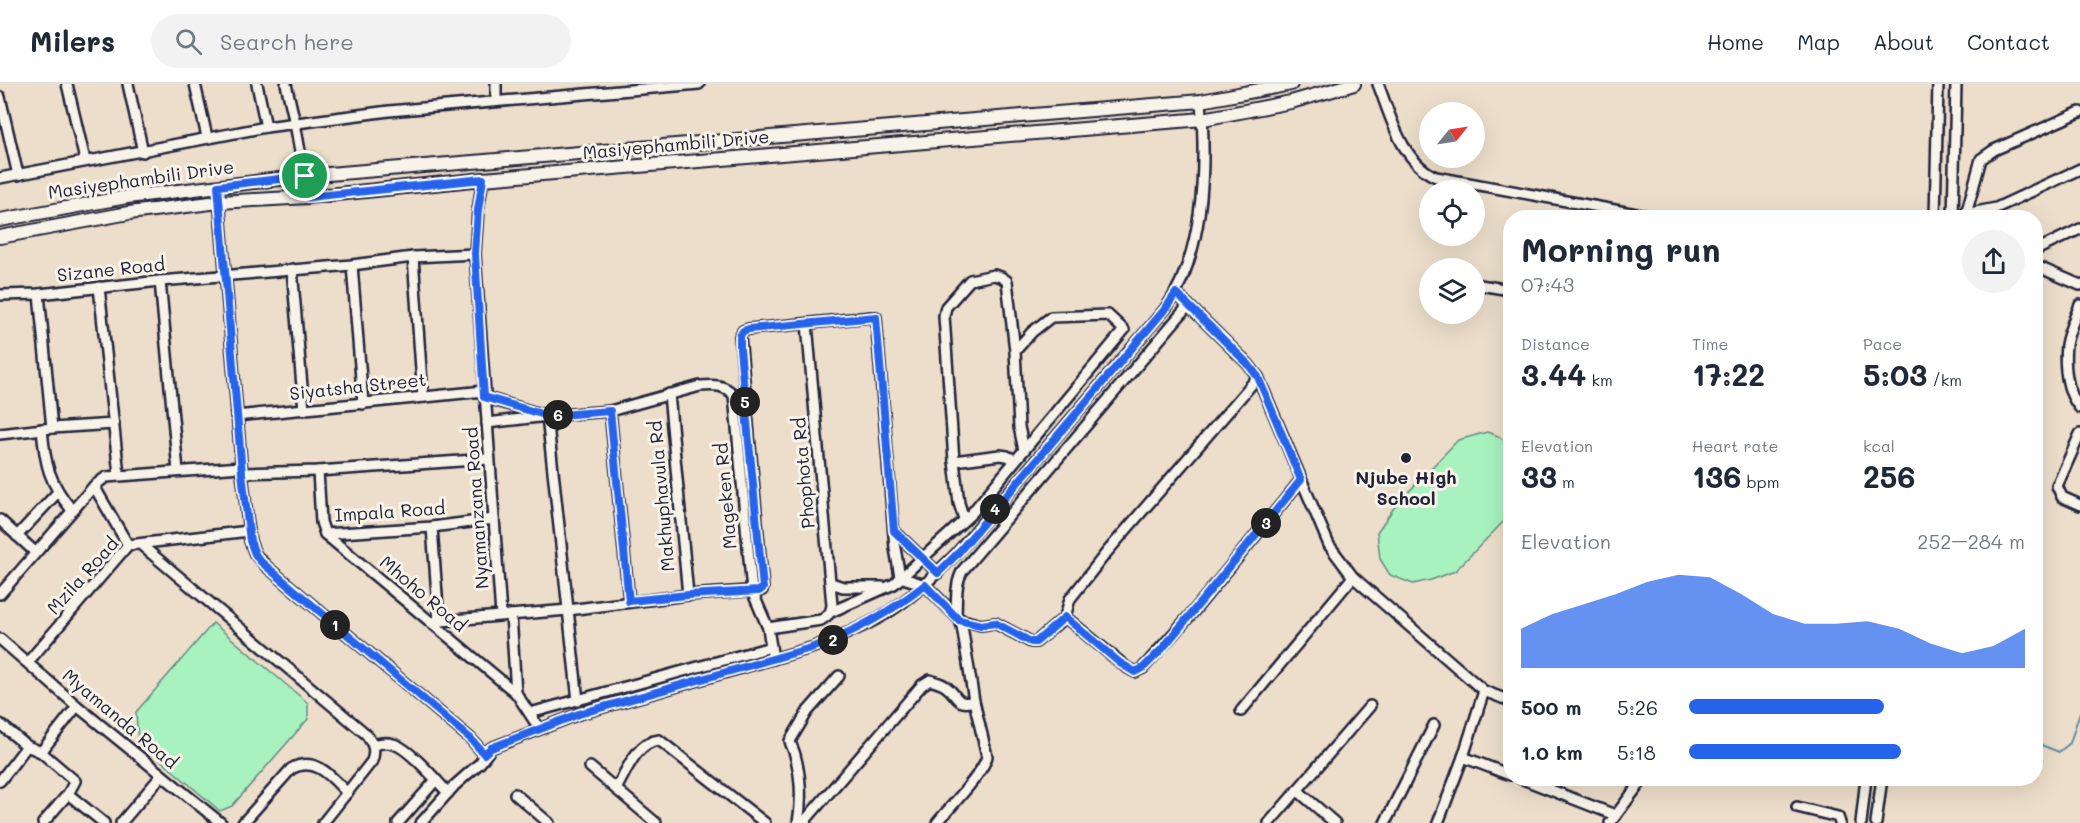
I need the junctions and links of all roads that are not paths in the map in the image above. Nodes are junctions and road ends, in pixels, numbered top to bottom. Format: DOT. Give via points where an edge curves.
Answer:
graph roads {
  1 [pos="67,84"];
  2 [pos="128,84"];
  3 [pos="195,84"];
  4 [pos="257,84"];
  5 [pos="286,84"];
  6 [pos="496,84"];
  7 [pos="699,84"];
  8 [pos="1291,84"];
  9 [pos="1354,84"];
  10 [pos="1378,84"];
  11 [pos="1938,84"];
  12 [pos="1956,84"];
  13 [pos="0,97"];
  14 [pos="496,101"];
  15 [pos="1201,101"];
  16 [pos="2080,112"];
  17 [pos="1203,119"];
  18 [pos="295,123"];
  19 [pos="266,127"];
  20 [pos="207,137"];
  21 [pos="143,152"];
  22 [pos="85,160"];
  23 [pos="2080,169"];
  24 [pos="18,175"];
  25 [pos="305,176"];
  26 [pos="0,178"];
  27 [pos="483,179"];
  28 [pos="218,186"];
  29 [pos="308,197"];
  30 [pos="219,202"];
  31 [pos="1602,210"];
  32 [pos="1935,210"];
  33 [pos="1953,210"];
  34 [pos="1968,210"];
  35 [pos="1988,210"];
  36 [pos="0,220"];
  37 [pos="2080,229"];
  38 [pos="0,237"];
  39 [pos="2043,247"];
  40 [pos="475,254"];
  41 [pos="413,257"];
  42 [pos="352,265"];
  43 [pos="292,269"];
  44 [pos="2043,269"];
  45 [pos="226,275"];
  46 [pos="160,280"];
  47 [pos="2080,285"];
  48 [pos="1485,286"];
  49 [pos="99,287"];
  50 [pos="1503,290"];
  51 [pos="1176,293"];
  52 [pos="39,294"];
  53 [pos="0,296"];
  54 [pos="2080,305"];
  55 [pos="1188,306"];
  56 [pos="807,324"];
  57 [pos="1014,351"];
  58 [pos="1258,377"];
  59 [pos="484,394"];
  60 [pos="669,394"];
  61 [pos="423,397"];
  62 [pos="363,404"];
  63 [pos="2080,408"];
  64 [pos="304,410"];
  65 [pos="610,411"];
  66 [pos="236,416"];
  67 [pos="548,416"];
  68 [pos="487,423"];
  69 [pos="114,424"];
  70 [pos="52,428"];
  71 [pos="42,429"];
  72 [pos="0,434"];
  73 [pos="2080,434"];
  74 [pos="2078,446"];
  75 [pos="1024,450"];
  76 [pos="489,459"];
  77 [pos="1015,460"];
  78 [pos="954,461"];
  79 [pos="242,470"];
  80 [pos="178,471"];
  81 [pos="318,471"];
  82 [pos="119,476"];
  83 [pos="1301,480"];
  84 [pos="94,486"];
  85 [pos="57,493"];
  86 [pos="2080,505"];
  87 [pos="72,510"];
  88 [pos="494,519"];
  89 [pos="964,519"];
  90 [pos="0,520"];
  91 [pos="432,527"];
  92 [pos="249,531"];
  93 [pos="894,531"];
  94 [pos="325,534"];
  95 [pos="17,536"];
  96 [pos="140,544"];
  97 [pos="128,546"];
  98 [pos="35,552"];
  99 [pos="923,558"];
  100 [pos="938,573"];
  101 [pos="900,577"];
  102 [pos="1353,577"];
  103 [pos="831,583"];
  104 [pos="925,585"];
  105 [pos="889,587"];
  106 [pos="752,591"];
  107 [pos="0,594"];
  108 [pos="688,595"];
  109 [pos="629,601"];
  110 [pos="568,610"];
  111 [pos="506,615"];
  112 [pos="829,615"];
  113 [pos="958,617"];
  114 [pos="1065,617"];
  115 [pos="434,622"];
  116 [pos="768,628"];
  117 [pos="0,639"];
  118 [pos="771,647"];
  119 [pos="773,659"];
  120 [pos="28,662"];
  121 [pos="838,676"];
  122 [pos="1484,691"];
  123 [pos="516,693"];
  124 [pos="1503,698"];
  125 [pos="578,701"];
  126 [pos="974,701"];
  127 [pos="77,706"];
  128 [pos="1371,706"];
  129 [pos="1241,711"];
  130 [pos="530,713"];
  131 [pos="0,724"];
  132 [pos="1434,725"];
  133 [pos="539,728"];
  134 [pos="374,745"];
  135 [pos="27,747"];
  136 [pos="491,748"];
  137 [pos="41,752"];
  138 [pos="1463,757"];
  139 [pos="590,767"];
  140 [pos="1503,772"];
  141 [pos="161,776"];
  142 [pos="436,780"];
  143 [pos="0,781"];
  144 [pos="1538,786"];
  145 [pos="1638,786"];
  146 [pos="1865,786"];
  147 [pos="1881,786"];
  148 [pos="616,789"];
  149 [pos="1297,790"];
  150 [pos="347,793"];
  151 [pos="448,793"];
  152 [pos="68,794"];
  153 [pos="515,794"];
  154 [pos="1797,807"];
  155 [pos="755,815"];
  156 [pos="1612,819"];
  157 [pos="426,821"];
  158 [pos="1441,822"];
  159 [pos="43,823"];
  160 [pos="104,823"];
  161 [pos="121,823"];
  162 [pos="221,823"];
  163 [pos="243,823"];
  164 [pos="323,823"];
  165 [pos="398,823"];
  166 [pos="549,823"];
  167 [pos="656,823"];
  168 [pos="748,823"];
  169 [pos="765,823"];
  170 [pos="798,823"];
  171 [pos="803,823"];
  172 [pos="937,823"];
  173 [pos="1269,823"];
  174 [pos="1335,823"];
  175 [pos="1385,823"];
  176 [pos="1840,823"];
  177 [pos="1861,823"];
  178 [pos="1876,823"];
  1 -- 22 [label="street"];
  2 -- 21 [label="street"];
  3 -- 20 [label="street"];
  4 -- 19 [label="street"];
  5 -- 18 [label="street"];
  6 -- 14 [label="street"];
  7 -- 14 [label="street"];
  8 -- 15 [label="main road, Masiyephambili Drive"];
  9 -- 17 [label="main road, Masiyephambili Drive" via="1291,102"];
  10 -- 31 [label="street" via="1403,144 1426,172"];
  11 -- 32 [label="street"];
  12 -- 33 [label="street"];
  13 -- 24 [label="street"];
  14 -- 18 [label="street"];
  15 -- 17 [label="street"];
  15 -- 25 [label="main road, Masiyephambili Drive"];
  16 -- 34 [label="street" via="1981,159"];
  17 -- 27 [label="main road, Masiyephambili Drive"];
  17 -- 51 [label="street" via="1199,212 1192,249"];
  18 -- 19 [label="street"];
  18 -- 25 [label="street"];
  19 -- 20 [label="street"];
  20 -- 21 [label="street"];
  21 -- 22 [label="street"];
  22 -- 24 [label="street"];
  23 -- 35 [label="street"];
  24 -- 26 [label="street"];
  25 -- 28 [label="main road, Masiyephambili Drive"];
  25 -- 29 [label="street"];
  27 -- 29 [label="main road, Masiyephambili Drive"];
  27 -- 40 [label="street, Nyamanzana Road"];
  28 -- 30 [label="street"];
  28 -- 36 [label="main road, Masiyephambili Drive" via="127,196"];
  29 -- 30 [label="main road, Masiyephambili Drive"];
  30 -- 38 [label="main road, Masiyephambili Drive" via="129,213"];
  30 -- 45 [label="street"];
  37 -- 39 [label="street"];
  40 -- 41 [label="street, Sizane Road"];
  40 -- 59 [label="street, Nyamanzana Road"];
  41 -- 42 [label="street, Sizane Road"];
  41 -- 61 [label="street"];
  42 -- 43 [label="street, Sizane Road"];
  42 -- 62 [label="street"];
  43 -- 45 [label="street, Sizane Road"];
  43 -- 64 [label="street"];
  44 -- 47 [label="street"];
  45 -- 46 [label="street, Sizane Road"];
  45 -- 66 [label="street"];
  46 -- 49 [label="street, Sizane Road"];
  46 -- 80 [label="street"];
  48 -- 50 [label="street"];
  49 -- 52 [label="street, Sizane Road"];
  49 -- 69 [label="street"];
  51 -- 55 [label="street"];
  51 -- 100 [label="street"];
  52 -- 53 [label="street, Sizane Road"];
  52 -- 70 [label="street"];
  54 -- 63 [label="street" via="2067,343 2065,364"];
  55 -- 58 [label="street"];
  55 -- 113 [label="street" via="963,570 957,585"];
  56 -- 93 [label="street" via="876,317"];
  56 -- 103 [label="street, Phophota Rd"];
  56 -- 106 [label="street" via="749,329 740,336 763,588"];
  57 -- 75 [label="street"];
  57 -- 75 [label="street" via="1051,317 1108,315 1124,330"];
  57 -- 78 [label="street" via="1007,281 994,275 970,279 944,312"];
  58 -- 83 [label="street"];
  58 -- 114 [label="street" via="1107,552 1070,599"];
  59 -- 61 [label="street, Siyatsha Street"];
  59 -- 67 [label="street"];
  59 -- 68 [label="street, Nyamanzana Road"];
  60 -- 65 [label="street"];
  60 -- 106 [label="street, Mageken Rd" via="716,385 734,395"];
  60 -- 108 [label="street, Makhuphavula Rd"];
  61 -- 62 [label="street, Siyatsha Street"];
  62 -- 64 [label="street, Siyatsha Street"];
  64 -- 66 [label="street, Siyatsha Street"];
  65 -- 67 [label="street"];
  65 -- 109 [label="street"];
  66 -- 79 [label="street"];
  67 -- 68 [label="street"];
  67 -- 110 [label="street"];
  68 -- 76 [label="street, Nyamanzana Road"];
  69 -- 70 [label="street"];
  69 -- 82 [label="street"];
  70 -- 71 [label="street"];
  71 -- 72 [label="street"];
  71 -- 85 [label="street" via="47,467"];
  73 -- 74 [label="street"];
  74 -- 86 [label="street" via="2057,486 2061,497"];
  75 -- 77 [label="street"];
  76 -- 81 [label="street"];
  76 -- 88 [label="street, Nyamanzana Road"];
  77 -- 78 [label="street" via="1000,455"];
  77 -- 89 [label="street"];
  78 -- 89 [label="street"];
  79 -- 80 [label="street"];
  79 -- 81 [label="street"];
  79 -- 92 [label="street"];
  80 -- 82 [label="street"];
  81 -- 94 [label="street"];
  82 -- 84 [label="street" via="106,477"];
  83 -- 102 [label="street" via="1329,545"];
  83 -- 114 [label="street" via="1143,668 1135,672 1126,667"];
  84 -- 87 [label="street"];
  84 -- 97 [label="street"];
  85 -- 87 [label="street"];
  85 -- 95 [label="street"];
  87 -- 98 [label="street"];
  88 -- 91 [label="street, Impala Road"];
  88 -- 111 [label="street, Nyamanzana Road"];
  89 -- 99 [label="street"];
  90 -- 95 [label="street"];
  91 -- 94 [label="street, Impala Road"];
  91 -- 115 [label="street"];
  92 -- 96 [label="street, Mzila Road"];
  92 -- 136 [label="street" via="260,561 484,754"];
  93 -- 99 [label="street"];
  93 -- 101 [label="street"];
  94 -- 115 [label="street, Mhoho Road"];
  95 -- 98 [label="street"];
  96 -- 97 [label="street, Mzila Road"];
  96 -- 134 [label="street" via="366,734"];
  97 -- 120 [label="street, Mzila Road"];
  98 -- 107 [label="street"];
  99 -- 100 [label="street"];
  99 -- 101 [label="street"];
  100 -- 104 [label="street"];
  101 -- 104 [label="street"];
  101 -- 105 [label="street"];
  102 -- 122 [label="street"];
  102 -- 129 [label="street"];
  103 -- 105 [label="street" via="849,588"];
  103 -- 112 [label="street, Phophota Rd"];
  104 -- 113 [label="street"];
  104 -- 119 [label="street" via="861,627"];
  105 -- 112 [label="street"];
  106 -- 108 [label="street"];
  106 -- 116 [label="street, Mageken Rd"];
  108 -- 109 [label="street"];
  109 -- 110 [label="street"];
  110 -- 111 [label="street"];
  110 -- 125 [label="street"];
  111 -- 115 [label="street"];
  111 -- 123 [label="street, Nyamanzana Road"];
  112 -- 116 [label="street" via="811,622"];
  113 -- 114 [label="street" via="981,625 995,623 1031,642"];
  113 -- 126 [label="street"];
  115 -- 123 [label="street, Mhoho Road"];
  116 -- 118 [label="street, Mageken Rd"];
  117 -- 120 [label="street, Myamanda Road"];
  118 -- 119 [label="street, Mageken Rd"];
  118 -- 125 [label="street"];
  119 -- 133 [label="street"];
  120 -- 127 [label="street, Myamanda Road"];
  121 -- 170 [label="street" via="808,711 790,741 800,783"];
  122 -- 124 [label="street"];
  122 -- 138 [label="street"];
  123 -- 130 [label="street, Mhoho Road"];
  125 -- 130 [label="street"];
  126 -- 171 [label="street" via="963,703 938,682 930,680 922,685"];
  126 -- 172 [label="street" via="986,760"];
  127 -- 137 [label="street"];
  127 -- 141 [label="street, Myamanda Road"];
  128 -- 149 [label="street"];
  130 -- 133 [label="street, Mhoho Road"];
  131 -- 135 [label="street"];
  132 -- 175 [label="street"];
  133 -- 136 [label="street"];
  134 -- 142 [label="street" via="398,745"];
  134 -- 150 [label="street" via="372,761"];
  135 -- 137 [label="street"];
  135 -- 143 [label="street"];
  136 -- 151 [label="street"];
  137 -- 152 [label="street" via="75,781"];
  138 -- 140 [label="street"];
  138 -- 158 [label="street"];
  139 -- 148 [label="street"];
  141 -- 161 [label="street"];
  141 -- 162 [label="street, Myamanda Road"];
  142 -- 151 [label="street"];
  142 -- 165 [label="street"];
  144 -- 156 [label="street"];
  145 -- 156 [label="street"];
  146 -- 177 [label="street"];
  147 -- 178 [label="street"];
  148 -- 155 [label="street" via="637,753 658,740"];
  148 -- 167 [label="street"];
  149 -- 173 [label="street"];
  149 -- 174 [label="street"];
  150 -- 163 [label="street" via="314,765 299,765"];
  150 -- 164 [label="street"];
  151 -- 157 [label="street"];
  152 -- 159 [label="street"];
  152 -- 160 [label="street"];
  153 -- 166 [label="street"];
  154 -- 176 [label="street" via="1838,817"];
  155 -- 168 [label="street"];
  155 -- 169 [label="street"];
}
